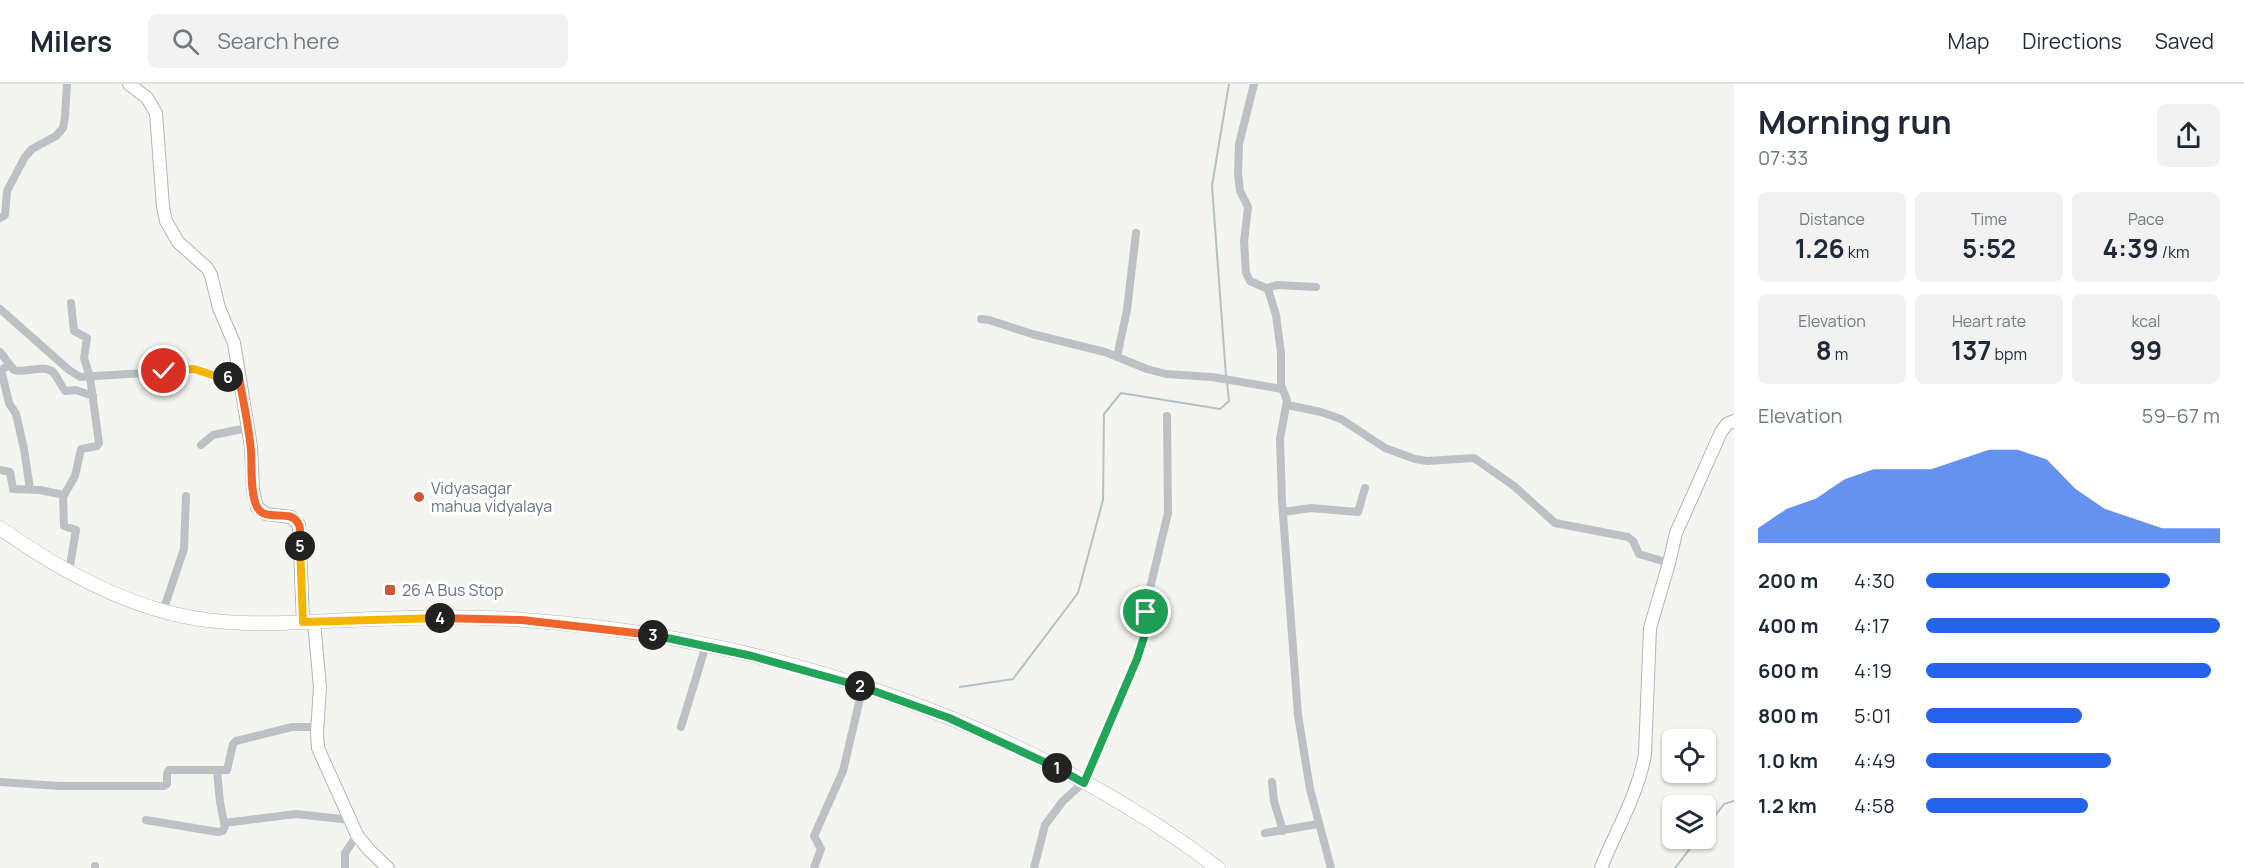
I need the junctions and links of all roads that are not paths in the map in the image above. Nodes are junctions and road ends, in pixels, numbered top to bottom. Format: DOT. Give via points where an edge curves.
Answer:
graph roads {
  1 [pos="67,84"];
  2 [pos="129,84"];
  3 [pos="1254,84"];
  4 [pos="0,218"];
  5 [pos="1136,233"];
  6 [pos="1316,286"];
  7 [pos="1267,288"];
  8 [pos="71,303"];
  9 [pos="0,309"];
  10 [pos="981,319"];
  11 [pos="0,352"];
  12 [pos="1117,357"];
  13 [pos="9,365"];
  14 [pos="90,377"];
  15 [pos="239,377"];
  16 [pos="1282,389"];
  17 [pos="93,396"];
  18 [pos="1287,405"];
  19 [pos="1167,416"];
  20 [pos="1734,421"];
  21 [pos="247,428"];
  22 [pos="201,445"];
  23 [pos="0,470"];
  24 [pos="1365,488"];
  25 [pos="30,489"];
  26 [pos="64,495"];
  27 [pos="186,496"];
  28 [pos="1283,512"];
  29 [pos="0,528"];
  30 [pos="1669,563"];
  31 [pos="69,572"];
  32 [pos="163,611"];
  33 [pos="308,622"];
  34 [pos="706,645"];
  35 [pos="863,686"];
  36 [pos="317,727"];
  37 [pos="681,727"];
  38 [pos="217,771"];
  39 [pos="0,782"];
  40 [pos="1272,782"];
  41 [pos="1084,783"];
  42 [pos="146,820"];
  43 [pos="351,820"];
  44 [pos="226,823"];
  45 [pos="1318,824"];
  46 [pos="1283,831"];
  47 [pos="1265,833"];
  48 [pos="357,835"];
  49 [pos="345,868"];
  50 [pos="388,868"];
  51 [pos="814,868"];
  52 [pos="1034,868"];
  53 [pos="1218,868"];
  54 [pos="1331,868"];
  55 [pos="1600,868"];
  1 -- 4 [label="street" via="63,128 25,157 6,194 5,215"];
  2 -- 15 [label="street" via="147,98 156,112 166,221 178,242 212,277 219,308 234,343"];
  3 -- 7 [label="street" via="1239,144 1238,173 1240,191 1248,207 1246,273 1250,281"];
  5 -- 12 [label="street"];
  6 -- 7 [label="street"];
  7 -- 16 [label="street" via="1278,328"];
  8 -- 14 [label="street" via="74,332 87,338 84,358"];
  9 -- 14 [label="street" via="69,370 80,377"];
  10 -- 12 [label="street"];
  11 -- 13 [label="street"];
  12 -- 16 [label="street" via="1166,374"];
  13 -- 17 [label="street" via="19,372 48,369 65,391"];
  13 -- 25 [label="street" via="1,370 9,403 16,414"];
  14 -- 15 [label="street" via="187,368 219,377"];
  14 -- 17 [label="street"];
  15 -- 21 [label="street"];
  16 -- 18 [label="street"];
  17 -- 26 [label="street" via="98,445 81,449 75,476"];
  18 -- 28 [label="street" via="1280,439"];
  18 -- 30 [label="street" via="1341,419 1385,448 1415,459 1477,459 1555,523 1622,535 1633,541 1640,555"];
  19 -- 41 [label="street" via="1168,513 1146,605 1144,637"];
  20 -- 30 [label="street" via="1720,432 1676,533"];
  21 -- 22 [label="street" via="213,435"];
  21 -- 33 [label="street" via="257,507 266,514 291,517 299,525"];
  23 -- 25 [label="street" via="10,472 12,488"];
  24 -- 28 [label="street" via="1358,512 1311,508"];
  25 -- 26 [label="street"];
  26 -- 31 [label="street" via="64,526 76,530"];
  27 -- 32 [label="street" via="184,549"];
  28 -- 45 [label="street" via="1298,715"];
  29 -- 31 [label="main road"];
  30 -- 55 [label="street" via="1650,628 1643,767"];
  31 -- 32 [label="main road"];
  32 -- 33 [label="main road" via="224,622"];
  33 -- 34 [label="main road" via="522,620"];
  33 -- 36 [label="street" via="320,687"];
  34 -- 35 [label="main road"];
  34 -- 37 [label="street"];
  35 -- 41 [label="main road" via="949,718"];
  35 -- 51 [label="street" via="843,771 814,836 821,851"];
  36 -- 38 [label="street" via="292,727 237,741 228,770"];
  36 -- 43 [label="street" via="318,748"];
  38 -- 39 [label="street" via="169,770 164,786"];
  38 -- 44 [label="street"];
  40 -- 46 [label="street"];
  41 -- 52 [label="street" via="1063,801 1045,825"];
  41 -- 53 [label="main road"];
  42 -- 44 [label="street" via="218,832 223,831"];
  43 -- 44 [label="street" via="296,814"];
  43 -- 48 [label="street"];
  45 -- 46 [label="street"];
  45 -- 54 [label="street"];
  46 -- 47 [label="street"];
  48 -- 49 [label="street" via="345,853"];
  48 -- 50 [label="street"];
}
